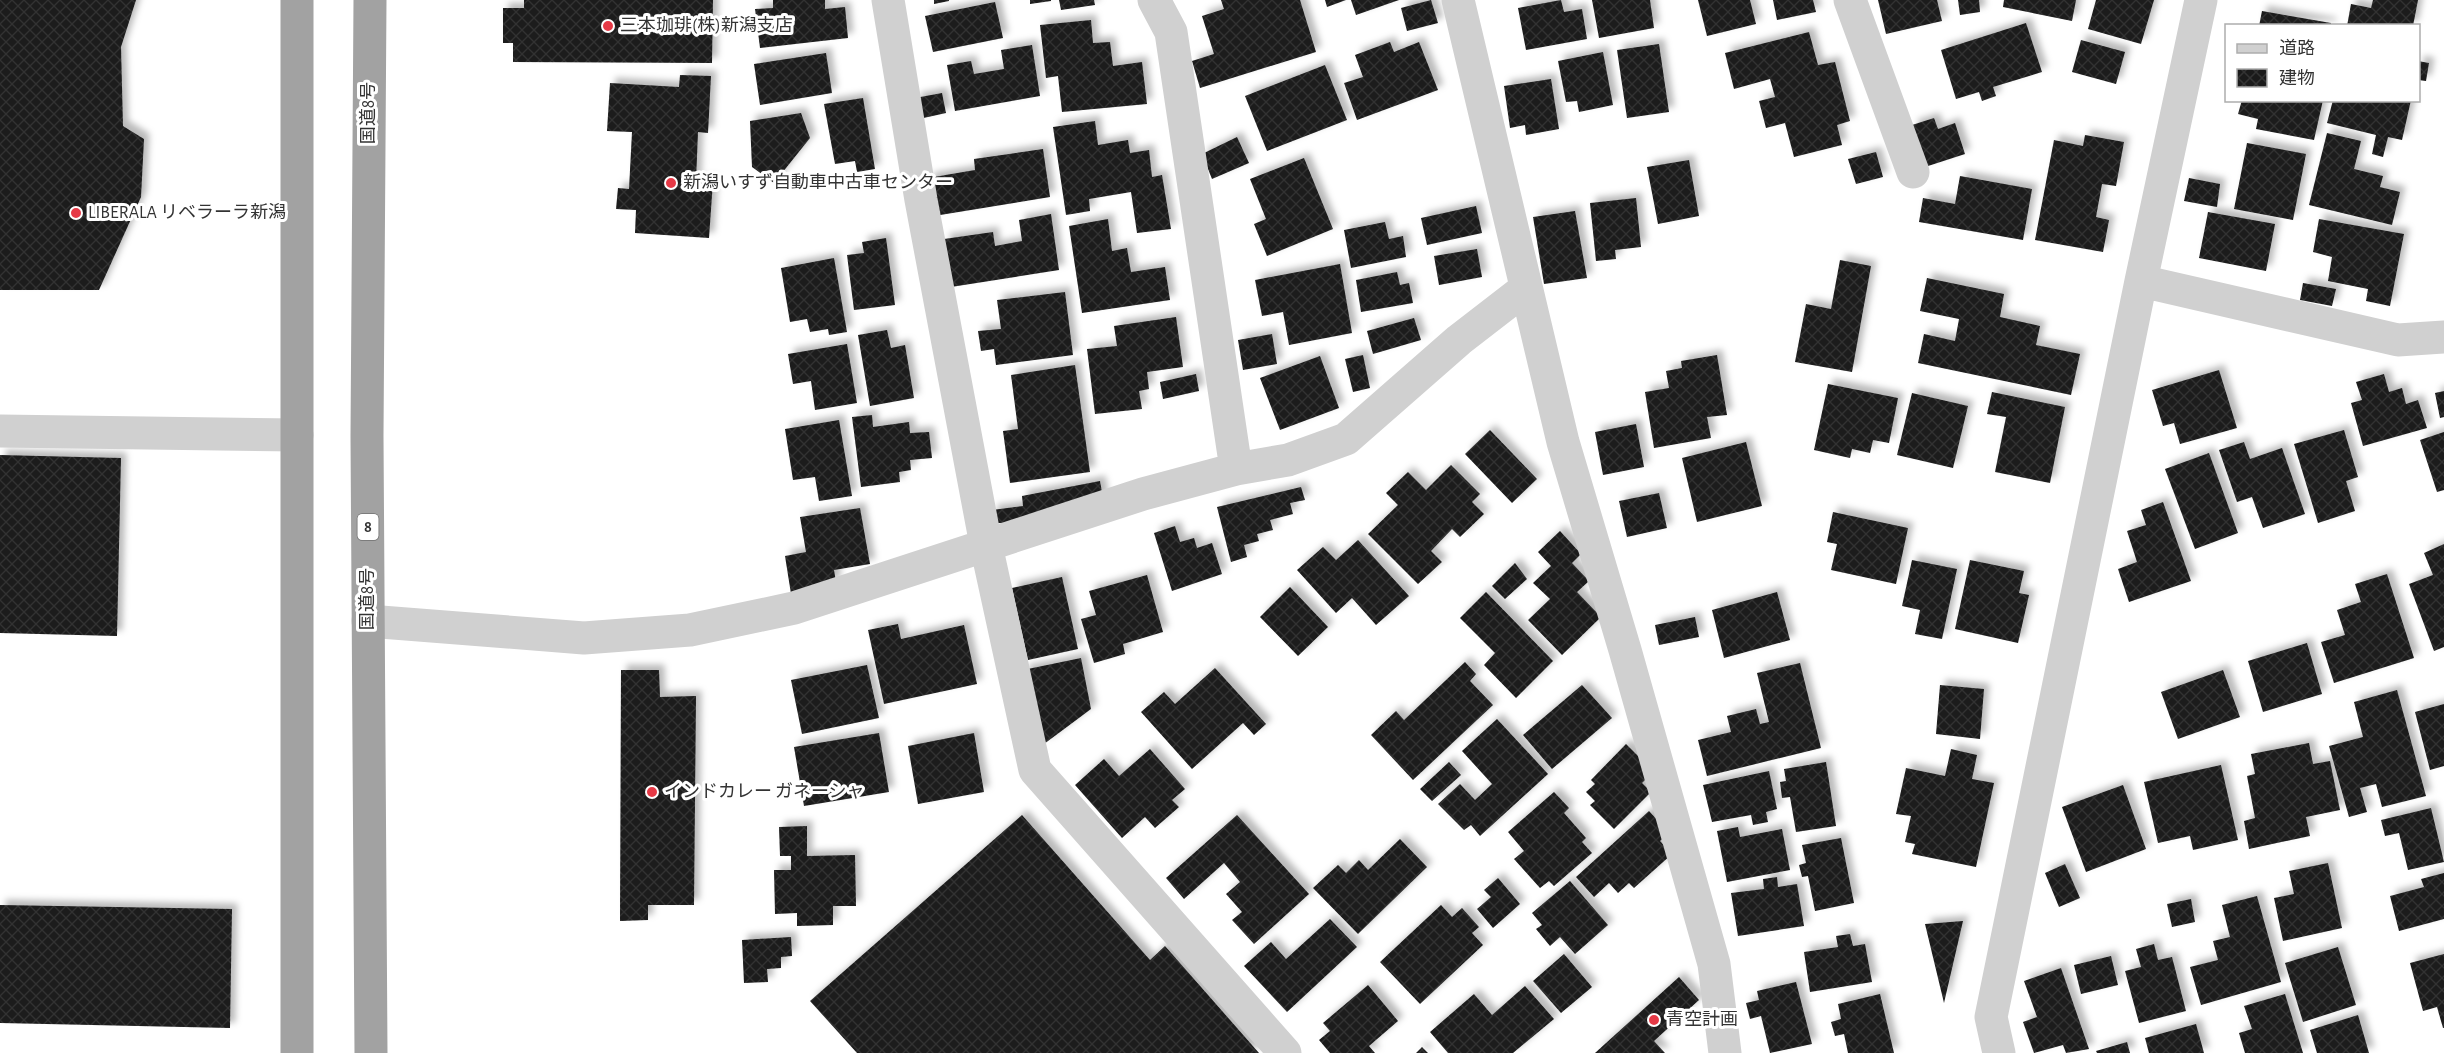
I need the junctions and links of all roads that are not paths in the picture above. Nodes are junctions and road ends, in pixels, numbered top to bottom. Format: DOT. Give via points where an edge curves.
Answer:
graph roads {
  1 [pos="297,0"];
  2 [pos="370,0"];
  3 [pos="888,0"];
  4 [pos="1154,0"];
  5 [pos="1458,0"];
  6 [pos="1850,0"];
  7 [pos="2201,0"];
  8 [pos="1913,172"];
  9 [pos="2141,281"];
  10 [pos="1525,289"];
  11 [pos="2444,337"];
  12 [pos="0,431"];
  13 [pos="297,435"];
  14 [pos="1236,469"];
  15 [pos="986,545"];
  16 [pos="368,621"];
  17 [pos="297,1053"];
  18 [pos="371,1053"];
  19 [pos="1285,1053"];
  20 [pos="1725,1053"];
  21 [pos="1999,1053"];
  1 -- 13 [label="highway"];
  2 -- 16 [label="highway, 国道8号 / 8"];
  3 -- 15 [label="street"];
  4 -- 14 [label="street" via="1171,32"];
  5 -- 10 [label="street"];
  6 -- 8 [label="street"];
  7 -- 9 [label="street"];
  9 -- 11 [label="street" via="2398,340"];
  9 -- 21 [label="street" via="1991,1017"];
  10 -- 14 [label="street" via="1459,340 1346,439 1288,460"];
  10 -- 20 [label="street" via="1563,442 1714,964"];
  12 -- 13 [label="street"];
  13 -- 17 [label="highway"];
  14 -- 15 [label="street" via="1143,494"];
  15 -- 16 [label="street" via="794,608 690,630 584,638"];
  15 -- 19 [label="street" via="1035,770"];
  16 -- 18 [label="highway, 国道8号 / 8"];
}
